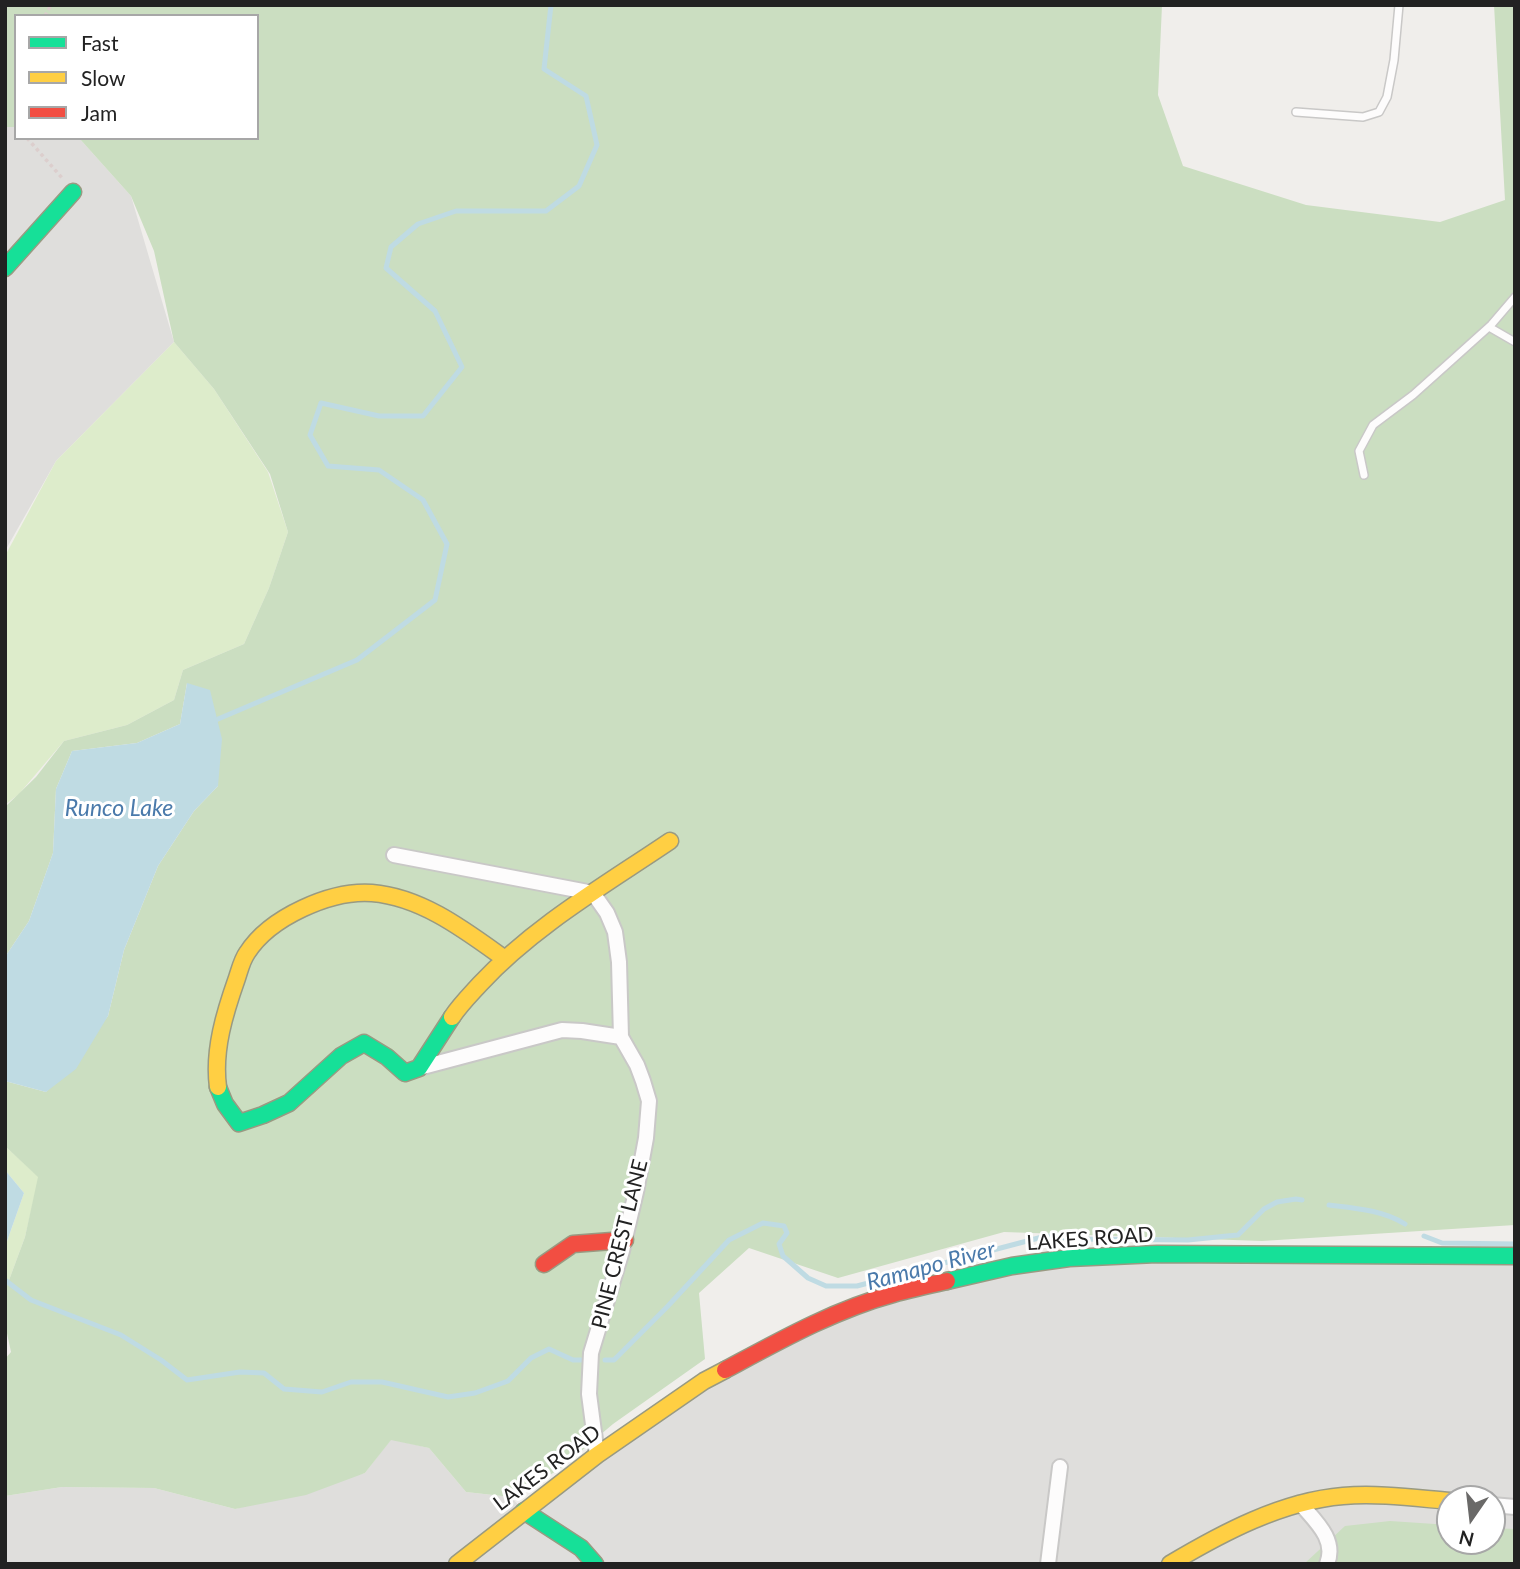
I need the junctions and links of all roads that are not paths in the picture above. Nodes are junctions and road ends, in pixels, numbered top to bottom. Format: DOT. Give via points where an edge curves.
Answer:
graph roads {
  1 [pos="1399,5"];
  2 [pos="1296,112"];
  3 [pos="73,192"];
  4 [pos="5,268"];
  5 [pos="1515,297"];
  6 [pos="1489,327"];
  7 [pos="1515,342"];
  8 [pos="1364,475"];
  9 [pos="670,841"];
  10 [pos="394,855"];
  11 [pos="593,893"];
  12 [pos="505,959"];
  13 [pos="621,1037"];
  14 [pos="419,1068"];
  15 [pos="625,1240"];
  16 [pos="1515,1256"];
  17 [pos="544,1264"];
  18 [pos="597,1455"];
  19 [pos="1060,1467"];
  20 [pos="1436,1500"];
  21 [pos="1300,1503"];
  22 [pos="524,1511"];
  23 [pos="457,1564"];
  24 [pos="596,1564"];
  25 [pos="1048,1564"];
  26 [pos="1170,1564"];
  27 [pos="1326,1564"];
  1 -- 2 [label="lane" via="1394,60 1387,97 1379,112 1363,117"];
  3 -- 4 [label="street"];
  5 -- 6 [label="lane"];
  6 -- 7 [label="lane"];
  6 -- 8 [label="lane" via="1373,425 1359,451"];
  9 -- 11 [label="street"];
  10 -- 11 [label="street"];
  11 -- 12 [label="street"];
  11 -- 13 [label="street" via="615,932"];
  12 -- 14 [label="street" via="457,1009"];
  12 -- 14 [label="street" via="456,924 414,904 371,893 351,893 302,910 267,931 246,953 224,1019 217,1060 219,1091 239,1122 289,1103 341,1056 364,1043 405,1073"];
  13 -- 14 [label="street" via="562,1030"];
  13 -- 15 [label="street, PINE CREST LANE" via="649,1101"];
  15 -- 17 [label="street" via="573,1244"];
  15 -- 18 [label="street, PINE CREST LANE" via="591,1353 589,1394"];
  16 -- 18 [label="street, LAKES ROAD" via="1157,1254 1012,1266 892,1294 842,1312 704,1381"];
  18 -- 22 [label="street, LAKES ROAD"];
  19 -- 25 [label="street"];
  20 -- 21 [label="street" via="1371,1494"];
  21 -- 26 [label="street" via="1209,1541"];
  21 -- 27 [label="street" via="1329,1542"];
  22 -- 23 [label="street, LAKES ROAD"];
  22 -- 24 [label="street" via="581,1548"];
}
